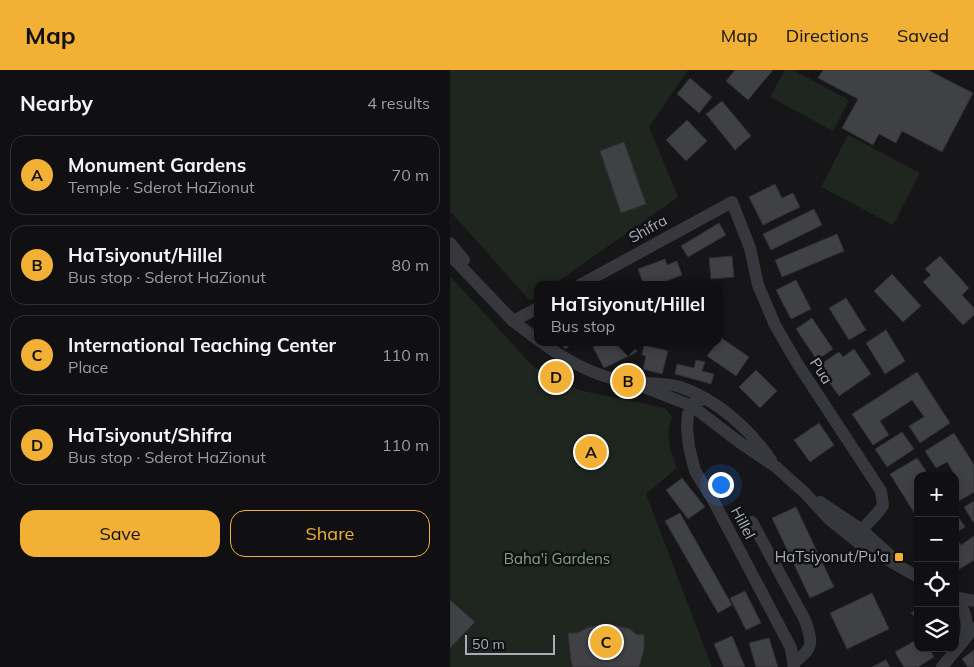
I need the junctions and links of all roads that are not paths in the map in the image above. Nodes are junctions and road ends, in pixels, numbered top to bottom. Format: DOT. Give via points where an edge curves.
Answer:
graph roads {
  1 [pos="732,202"];
  2 [pos="450,243"];
  3 [pos="450,255"];
  4 [pos="587,281"];
  5 [pos="499,305"];
  6 [pos="534,310"];
  7 [pos="514,321"];
  8 [pos="534,337"];
  9 [pos="547,346"];
  10 [pos="631,382"];
  11 [pos="706,398"];
  12 [pos="692,406"];
  13 [pos="776,467"];
  14 [pos="805,493"];
  15 [pos="752,522"];
  16 [pos="862,530"];
  17 [pos="860,544"];
  18 [pos="904,568"];
  19 [pos="914,574"];
  20 [pos="959,598"];
  21 [pos="959,601"];
  22 [pos="974,601"];
  23 [pos="974,628"];
  24 [pos="965,638"];
  25 [pos="794,665"];
  26 [pos="942,667"];
  1 -- 4 [label="street, Shifra"];
  1 -- 16 [label="street, Pua" via="750,248 758,285 775,325 881,491 883,505"];
  2 -- 5 [label="street"];
  3 -- 5 [label="street"];
  5 -- 7 [label="street"];
  6 -- 7 [label="street"];
  7 -- 8 [label="street"];
  9 -- 10 [label="street" via="570,362 597,374"];
  10 -- 11 [label="street" via="679,387"];
  10 -- 12 [label="street"];
  11 -- 12 [label="street" via="698,399"];
  11 -- 13 [label="street" via="739,424"];
  12 -- 13 [label="street"];
  12 -- 25 [label="street, Hillel" via="688,427 695,470 791,648"];
  13 -- 14 [label="street"];
  14 -- 16 [label="street"];
  14 -- 17 [label="street" via="829,519"];
  15 -- 25 [label="street" via="809,633 807,654"];
  16 -- 17 [label="street"];
  16 -- 18 [label="street"];
  17 -- 18 [label="street"];
  18 -- 19 [label="street"];
  20 -- 22 [label="street"];
  21 -- 24 [label="street" via="968,623"];
  23 -- 24 [label="street"];
  24 -- 26 [label="street"];
}
